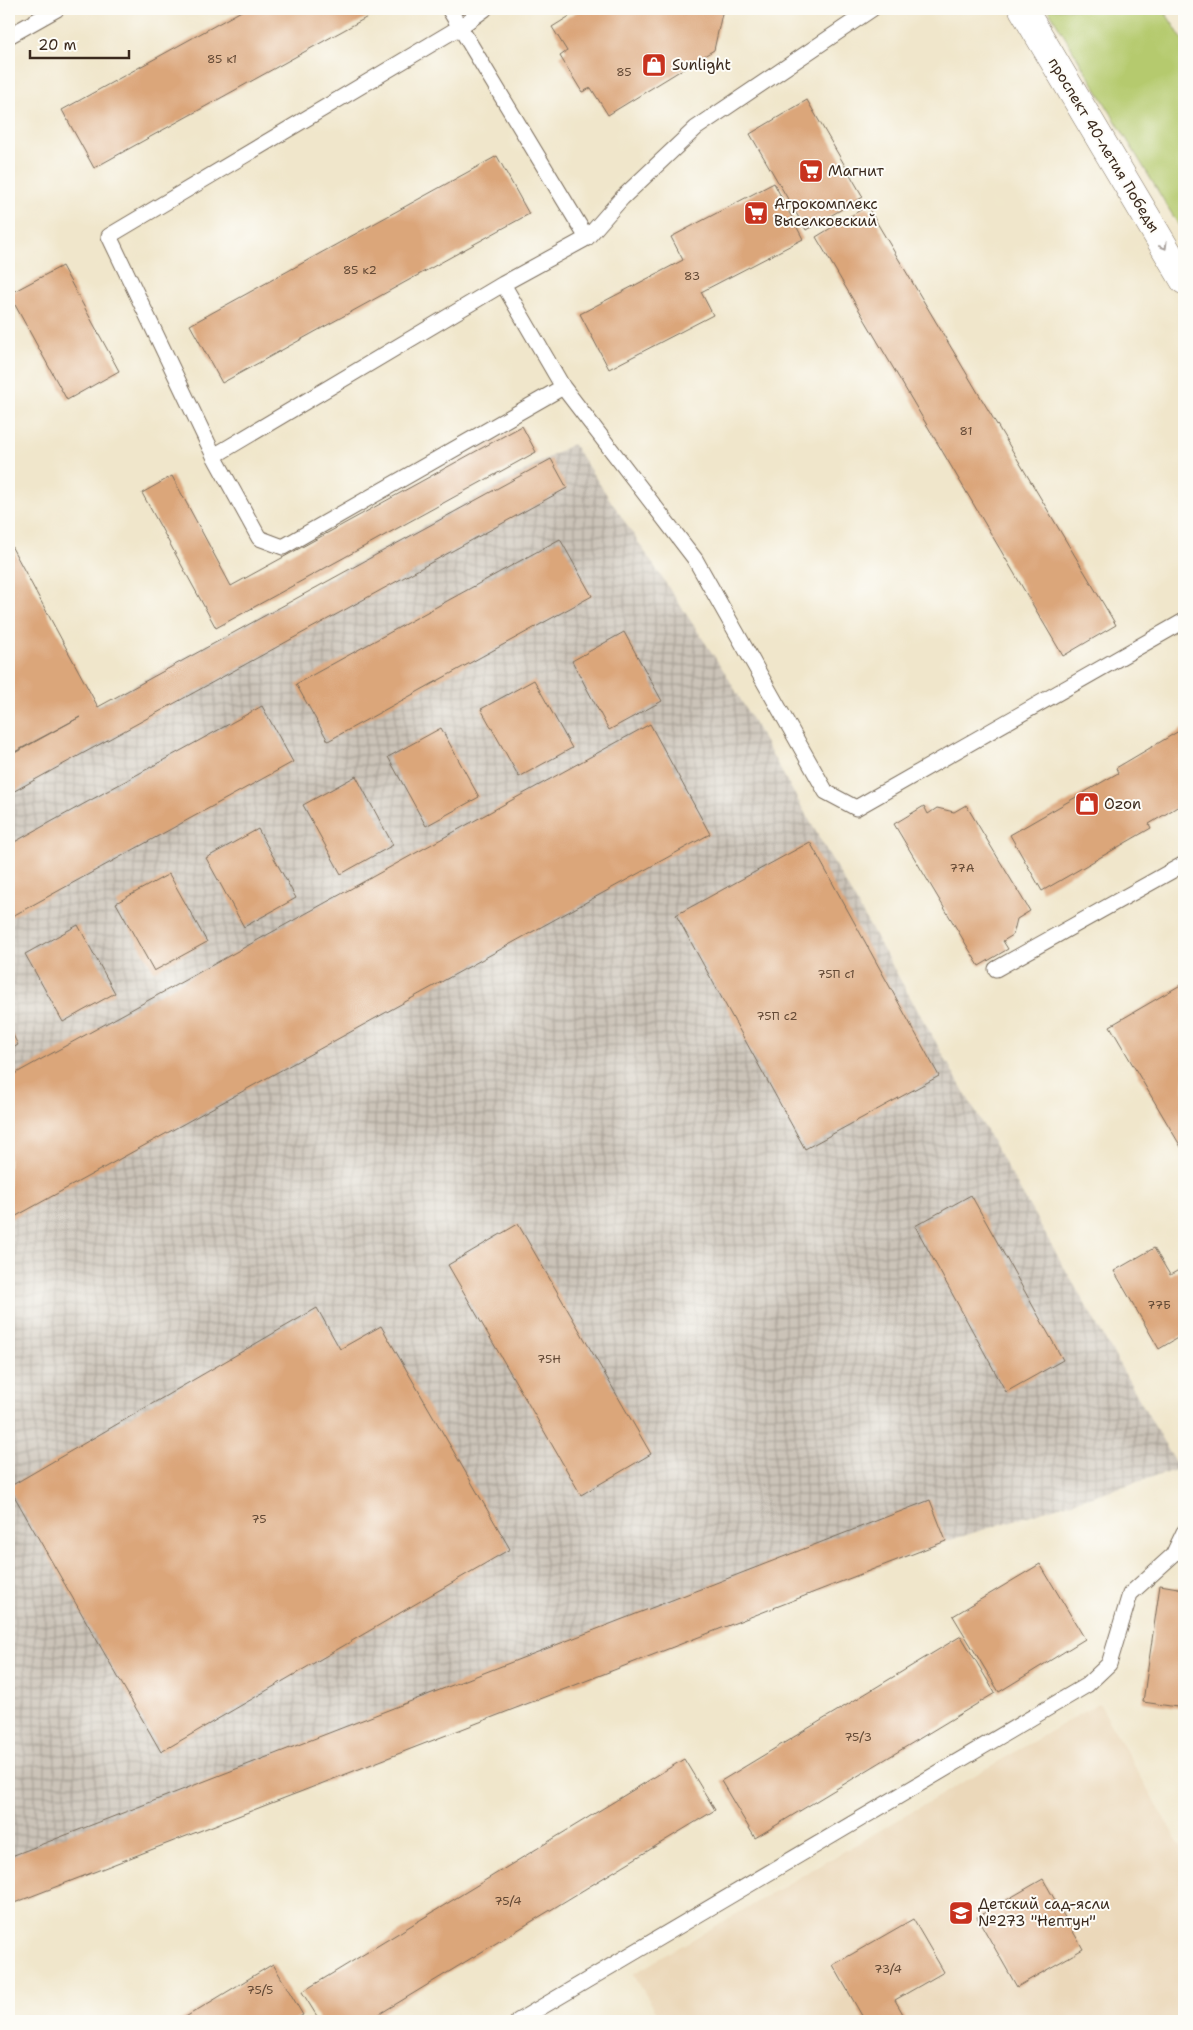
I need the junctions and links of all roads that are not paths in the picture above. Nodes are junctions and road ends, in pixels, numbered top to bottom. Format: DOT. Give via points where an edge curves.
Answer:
graph roads {
  1 [pos="57,9"];
  2 [pos="449,9"];
  3 [pos="485,9"];
  4 [pos="872,9"];
  5 [pos="1023,9"];
  6 [pos="460,27"];
  7 [pos="9,36"];
  8 [pos="587,238"];
  9 [pos="1184,280"];
  10 [pos="503,284"];
  11 [pos="563,387"];
  12 [pos="214,456"];
  13 [pos="1184,621"];
  14 [pos="1184,864"];
  15 [pos="996,968"];
  16 [pos="1184,1532"];
  17 [pos="518,2021"];
  1 -- 7 [label="lane"];
  2 -- 6 [label="lane"];
  3 -- 6 [label="lane"];
  4 -- 8 [label="lane" via="696,128 622,198"];
  5 -- 9 [label="main road, проспект 40-летия Победы, one-way"];
  6 -- 8 [label="lane"];
  6 -- 12 [label="lane" via="109,236"];
  8 -- 10 [label="lane"];
  10 -- 11 [label="lane"];
  10 -- 12 [label="lane"];
  11 -- 12 [label="lane" via="283,547 259,538"];
  11 -- 13 [label="lane" via="695,559 826,792 856,808"];
  14 -- 15 [label="lane"];
  16 -- 17 [label="lane" via="1173,1555 1130,1594 1109,1664 1087,1685"];
}
